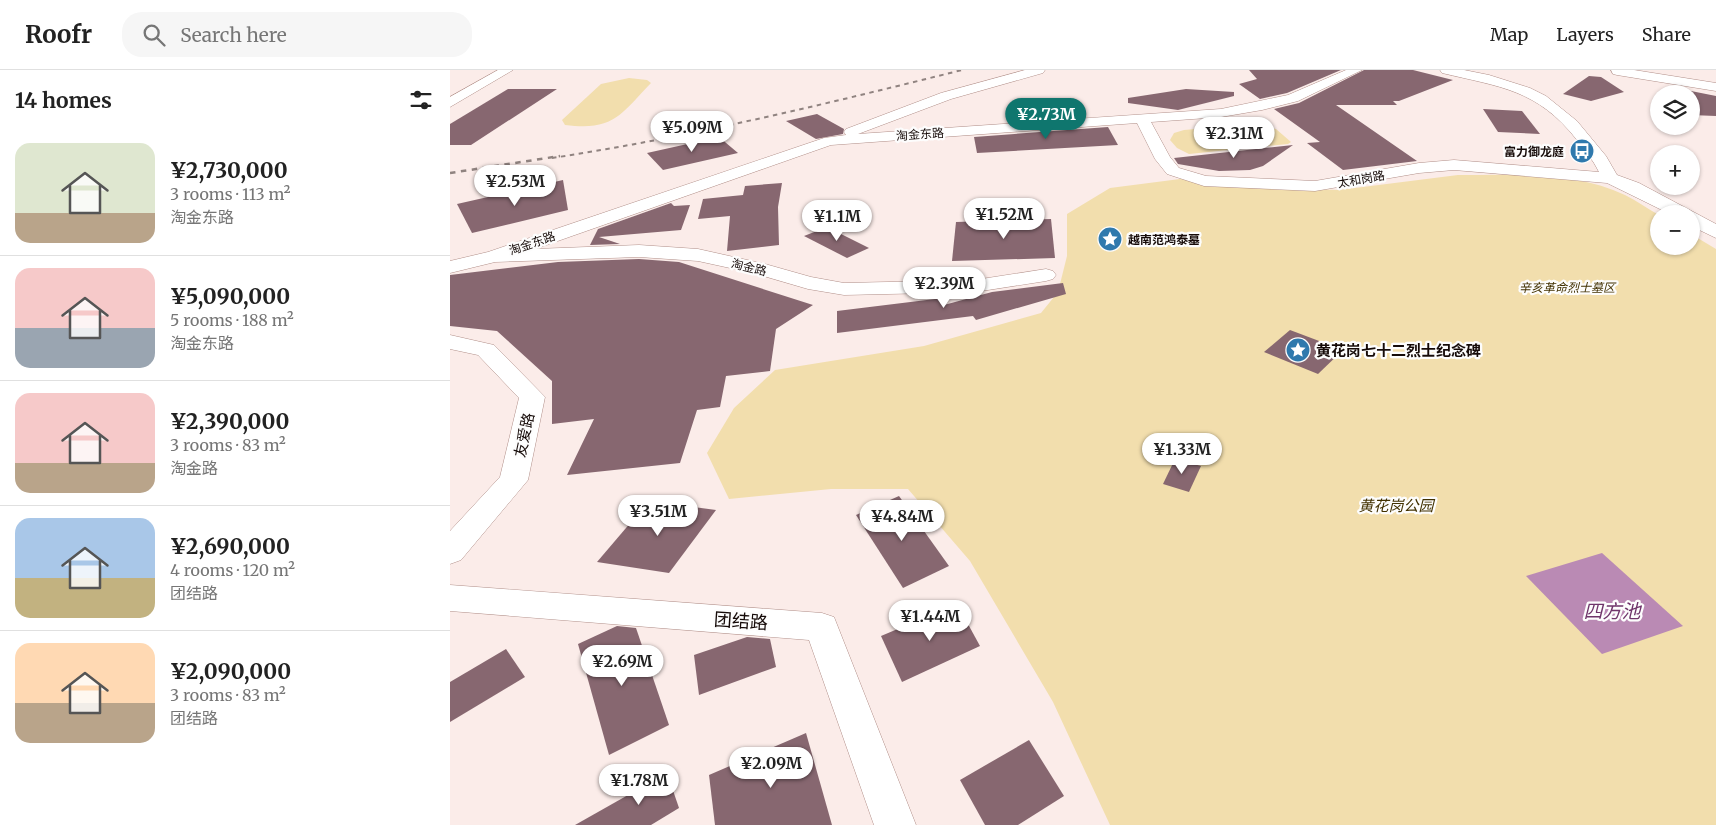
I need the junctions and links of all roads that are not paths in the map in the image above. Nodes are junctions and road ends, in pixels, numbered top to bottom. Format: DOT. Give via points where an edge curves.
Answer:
graph roads {
  1 [pos="507,70"];
  2 [pos="1039,70"];
  3 [pos="1356,70"];
  4 [pos="1446,70"];
  5 [pos="1617,71"];
  6 [pos="1654,74"];
  7 [pos="1716,86"];
  8 [pos="450,103"];
  9 [pos="1142,120"];
  10 [pos="829,141"];
  11 [pos="1610,178"];
  12 [pos="1667,205"];
  13 [pos="1700,223"];
  14 [pos="1716,232"];
  15 [pos="494,256"];
  16 [pos="450,267"];
  17 [pos="1046,275"];
  18 [pos="450,342"];
  19 [pos="450,552"];
  20 [pos="450,598"];
  21 [pos="895,825"];
  1 -- 8 [label="street"];
  2 -- 10 [label="street" via="946,96"];
  3 -- 9 [label="street, 淘金东路" via="1293,98 1262,106"];
  4 -- 11 [label="street" via="1520,88 1545,99 1562,111 1578,130"];
  5 -- 6 [label="street"];
  6 -- 7 [label="street"];
  9 -- 10 [label="street, 淘金东路"];
  9 -- 11 [label="street, 太和岗路" via="1173,171 1204,181 1316,186 1419,168 1454,166"];
  10 -- 15 [label="street, 淘金东路"];
  11 -- 12 [label="street, 太和岗路"];
  13 -- 14 [label="street"];
  15 -- 16 [label="street, 淘金路"];
  15 -- 17 [label="street, 淘金路" via="666,252 713,258 808,283 844,288 975,286"];
  18 -- 19 [label="street, 友爱路" via="486,350 532,397 514,480"];
  20 -- 21 [label="street, 团结路" via="822,627"];
}
